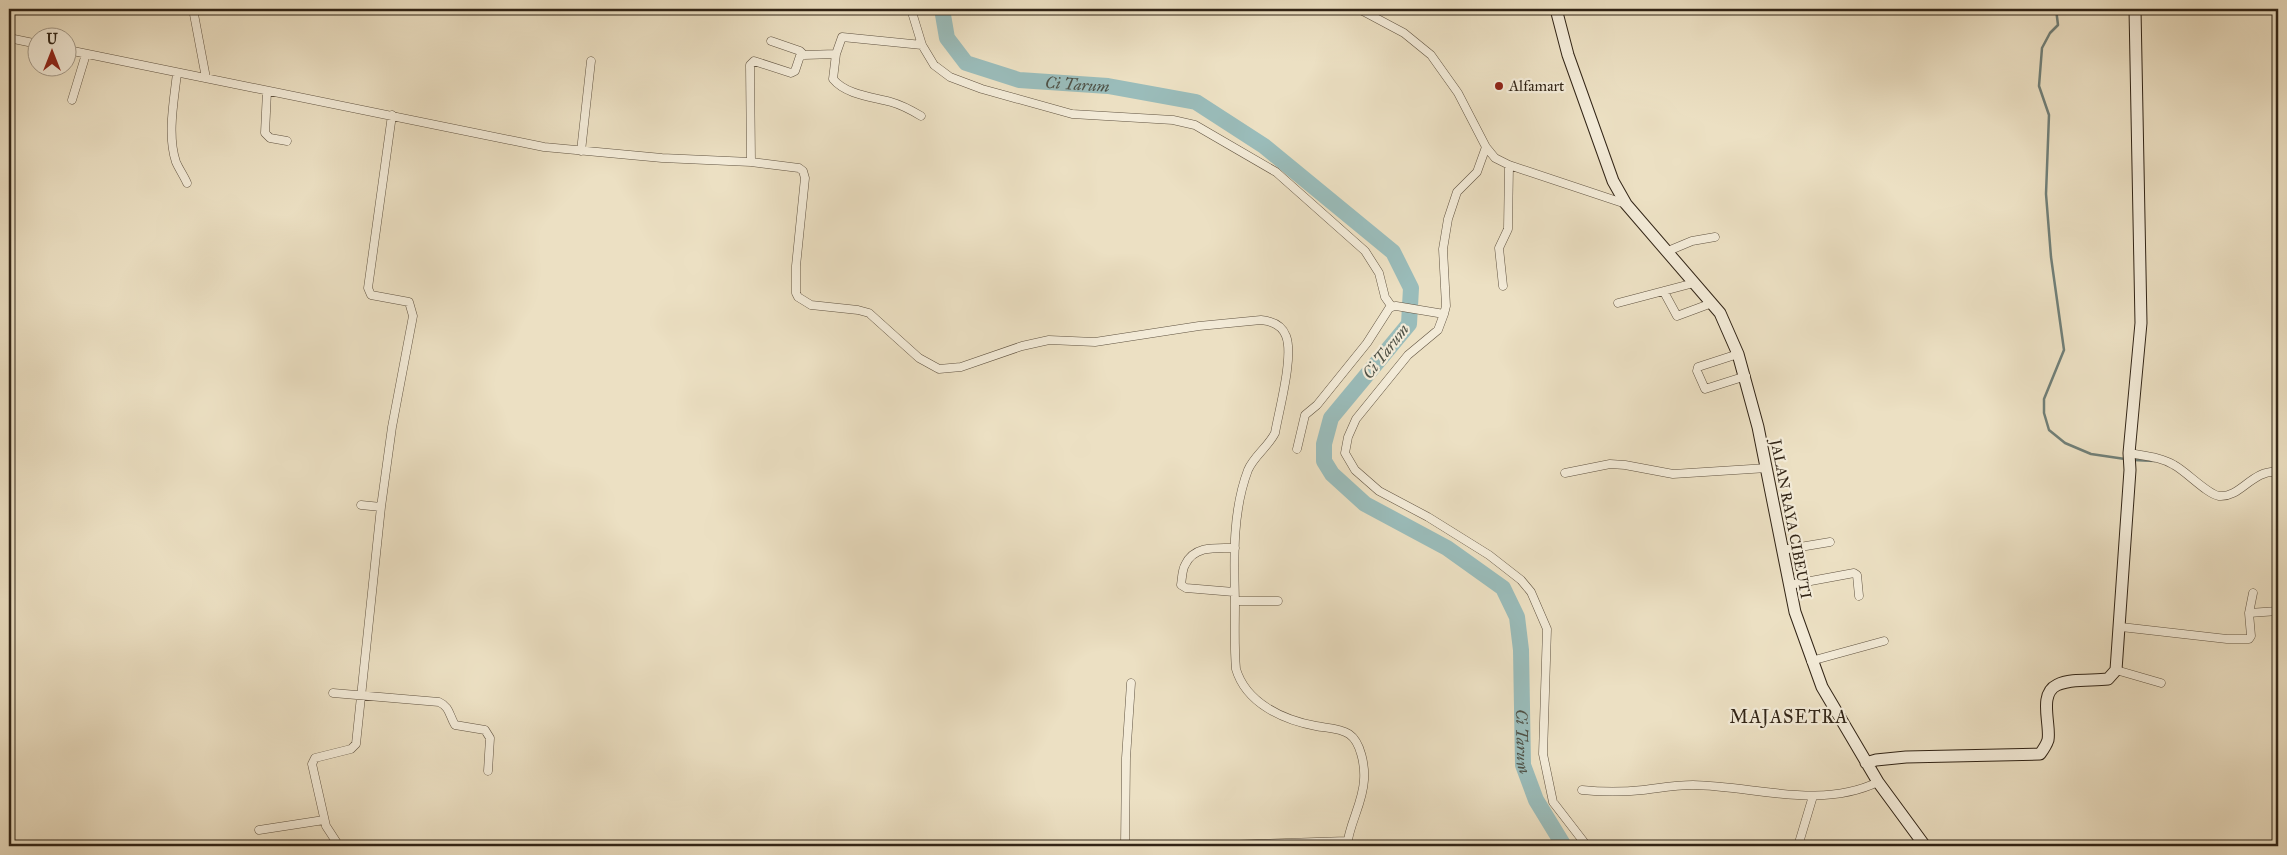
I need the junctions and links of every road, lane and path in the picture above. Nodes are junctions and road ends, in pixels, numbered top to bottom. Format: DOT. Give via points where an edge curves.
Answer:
graph roads {
  1 [pos="193,9"];
  2 [pos="911,9"];
  3 [pos="1358,9"];
  4 [pos="1556,9"];
  5 [pos="2135,9"];
  6 [pos="9,38"];
  7 [pos="28,42"];
  8 [pos="771,42"];
  9 [pos="922,45"];
  10 [pos="78,52"];
  11 [pos="86,54"];
  12 [pos="836,54"];
  13 [pos="804,55"];
  14 [pos="591,61"];
  15 [pos="177,73"];
  16 [pos="206,78"];
  17 [pos="267,91"];
  18 [pos="72,100"];
  19 [pos="392,115"];
  20 [pos="920,116"];
  21 [pos="287,141"];
  22 [pos="1486,147"];
  23 [pos="581,150"];
  24 [pos="751,162"];
  25 [pos="1509,165"];
  26 [pos="187,183"];
  27 [pos="1626,204"];
  28 [pos="1715,237"];
  29 [pos="1668,251"];
  30 [pos="1694,283"];
  31 [pos="1503,286"];
  32 [pos="1664,292"];
  33 [pos="1618,303"];
  34 [pos="1712,303"];
  35 [pos="1394,306"];
  36 [pos="1442,314"];
  37 [pos="1738,354"];
  38 [pos="1746,376"];
  39 [pos="1297,449"];
  40 [pos="2130,455"];
  41 [pos="1767,468"];
  42 [pos="2278,472"];
  43 [pos="1565,473"];
  44 [pos="361,505"];
  45 [pos="381,507"];
  46 [pos="1830,542"];
  47 [pos="1235,548"];
  48 [pos="1782,550"];
  49 [pos="1789,585"];
  50 [pos="1234,592"];
  51 [pos="2253,593"];
  52 [pos="1859,596"];
  53 [pos="1235,601"];
  54 [pos="1278,601"];
  55 [pos="2278,611"];
  56 [pos="2249,613"];
  57 [pos="2121,627"];
  58 [pos="1884,641"];
  59 [pos="1811,661"];
  60 [pos="2116,670"];
  61 [pos="1131,683"];
  62 [pos="2161,683"];
  63 [pos="333,693"];
  64 [pos="361,696"];
  65 [pos="1866,764"];
  66 [pos="488,771"];
  67 [pos="1878,782"];
  68 [pos="1582,790"];
  69 [pos="1812,796"];
  70 [pos="324,820"];
  71 [pos="259,830"];
  72 [pos="1347,844"];
  73 [pos="338,846"];
  74 [pos="1125,846"];
  75 [pos="1190,846"];
  76 [pos="1587,846"];
  77 [pos="1798,846"];
  78 [pos="1925,846"];
  1 -- 16 [label="street"];
  2 -- 9 [label="street"];
  3 -- 22 [label="street" via="1404,33 1431,55 1458,93"];
  4 -- 27 [label="street, JALAN RAYA CIBEUTI" via="1568,55 1613,181"];
  5 -- 40 [label="street" via="2141,323"];
  6 -- 7 [label="street"];
  8 -- 13 [label="street" via="800,50"];
  9 -- 12 [label="street" via="842,37"];
  9 -- 35 [label="street" via="934,65 950,77 982,89 1072,114 1172,120 1195,125 1276,172 1365,251 1379,273 1385,297"];
  10 -- 11 [label="street"];
  11 -- 15 [label="street"];
  11 -- 18 [label="street"];
  12 -- 13 [label="street"];
  12 -- 20 [label="street" via="832,79 851,91 893,103"];
  13 -- 24 [label="street" via="800,56 795,71 791,73 757,62 750,65"];
  14 -- 23 [label="street"];
  15 -- 16 [label="street"];
  15 -- 26 [label="street" via="172,129 176,162"];
  16 -- 17 [label="street"];
  17 -- 19 [label="street"];
  17 -- 21 [label="street" via="265,133 270,138"];
  19 -- 23 [label="street" via="544,147"];
  19 -- 45 [label="street" via="368,288 371,295 408,302 413,316"];
  22 -- 25 [label="street" via="1495,158"];
  22 -- 36 [label="street" via="1477,172 1457,192 1448,219 1443,249 1446,306"];
  23 -- 24 [label="street"];
  24 -- 47 [label="street" via="799,168 805,176 796,266 798,297 811,305 869,313 919,358 939,369 961,367 1049,340 1095,342 1261,320 1278,325 1286,335 1288,346 1275,433 1249,468 1242,486"];
  25 -- 27 [label="street"];
  25 -- 31 [label="street" via="1508,229 1499,248"];
  27 -- 29 [label="street, JALAN RAYA CIBEUTI"];
  28 -- 29 [label="street" via="1692,241"];
  29 -- 30 [label="street, JALAN RAYA CIBEUTI"];
  30 -- 32 [label="street"];
  30 -- 34 [label="street, JALAN RAYA CIBEUTI"];
  32 -- 33 [label="street"];
  32 -- 34 [label="street" via="1676,316"];
  34 -- 37 [label="street, JALAN RAYA CIBEUTI" via="1720,313"];
  35 -- 36 [label="street"];
  35 -- 39 [label="street" via="1318,405 1305,415"];
  36 -- 76 [label="street" via="1438,330 1408,355 1356,419 1345,452 1355,470 1379,491 1428,517 1489,556 1532,592 1547,629 1543,754 1553,802"];
  37 -- 38 [label="street, JALAN RAYA CIBEUTI"];
  37 -- 38 [label="street" via="1698,367 1697,371 1705,389"];
  38 -- 41 [label="street, JALAN RAYA CIBEUTI"];
  40 -- 42 [label="street" via="2157,458 2175,465 2217,496 2229,496 2255,476 2268,471"];
  40 -- 57 [label="street"];
  41 -- 43 [label="street" via="1673,474 1610,464"];
  41 -- 48 [label="street, JALAN RAYA CIBEUTI"];
  44 -- 45 [label="street"];
  45 -- 64 [label="street"];
  46 -- 48 [label="street"];
  47 -- 50 [label="street"];
  47 -- 50 [label="street" via="1210,547 1197,552 1185,565 1181,585"];
  48 -- 49 [label="street, JALAN RAYA CIBEUTI"];
  49 -- 52 [label="street" via="1854,573"];
  49 -- 59 [label="street, JALAN RAYA CIBEUTI"];
  50 -- 53 [label="street"];
  51 -- 56 [label="street"];
  53 -- 54 [label="street"];
  53 -- 72 [label="street" via="1236,669 1247,690 1286,718 1343,731 1354,738 1362,760 1364,780"];
  55 -- 56 [label="street"];
  56 -- 57 [label="street" via="2251,638 2247,640"];
  57 -- 60 [label="street"];
  58 -- 59 [label="street"];
  59 -- 65 [label="street, JALAN RAYA CIBEUTI"];
  60 -- 62 [label="street"];
  60 -- 65 [label="street" via="2108,679 2068,682 2056,685 2050,691 2047,699 2048,738 2040,754 1906,757"];
  61 -- 74 [label="street"];
  63 -- 64 [label="street"];
  64 -- 66 [label="street" via="443,704 455,725 488,733"];
  64 -- 70 [label="street" via="356,744 351,749 313,761"];
  65 -- 67 [label="street, JALAN RAYA CIBEUTI"];
  67 -- 69 [label="street" via="1859,791"];
  67 -- 78 [label="street, JALAN RAYA CIBEUTI"];
  68 -- 69 [label="street" via="1622,791 1694,785"];
  69 -- 77 [label="street"];
  70 -- 71 [label="street"];
  70 -- 73 [label="street"];
  72 -- 75 [label="street"];
}
